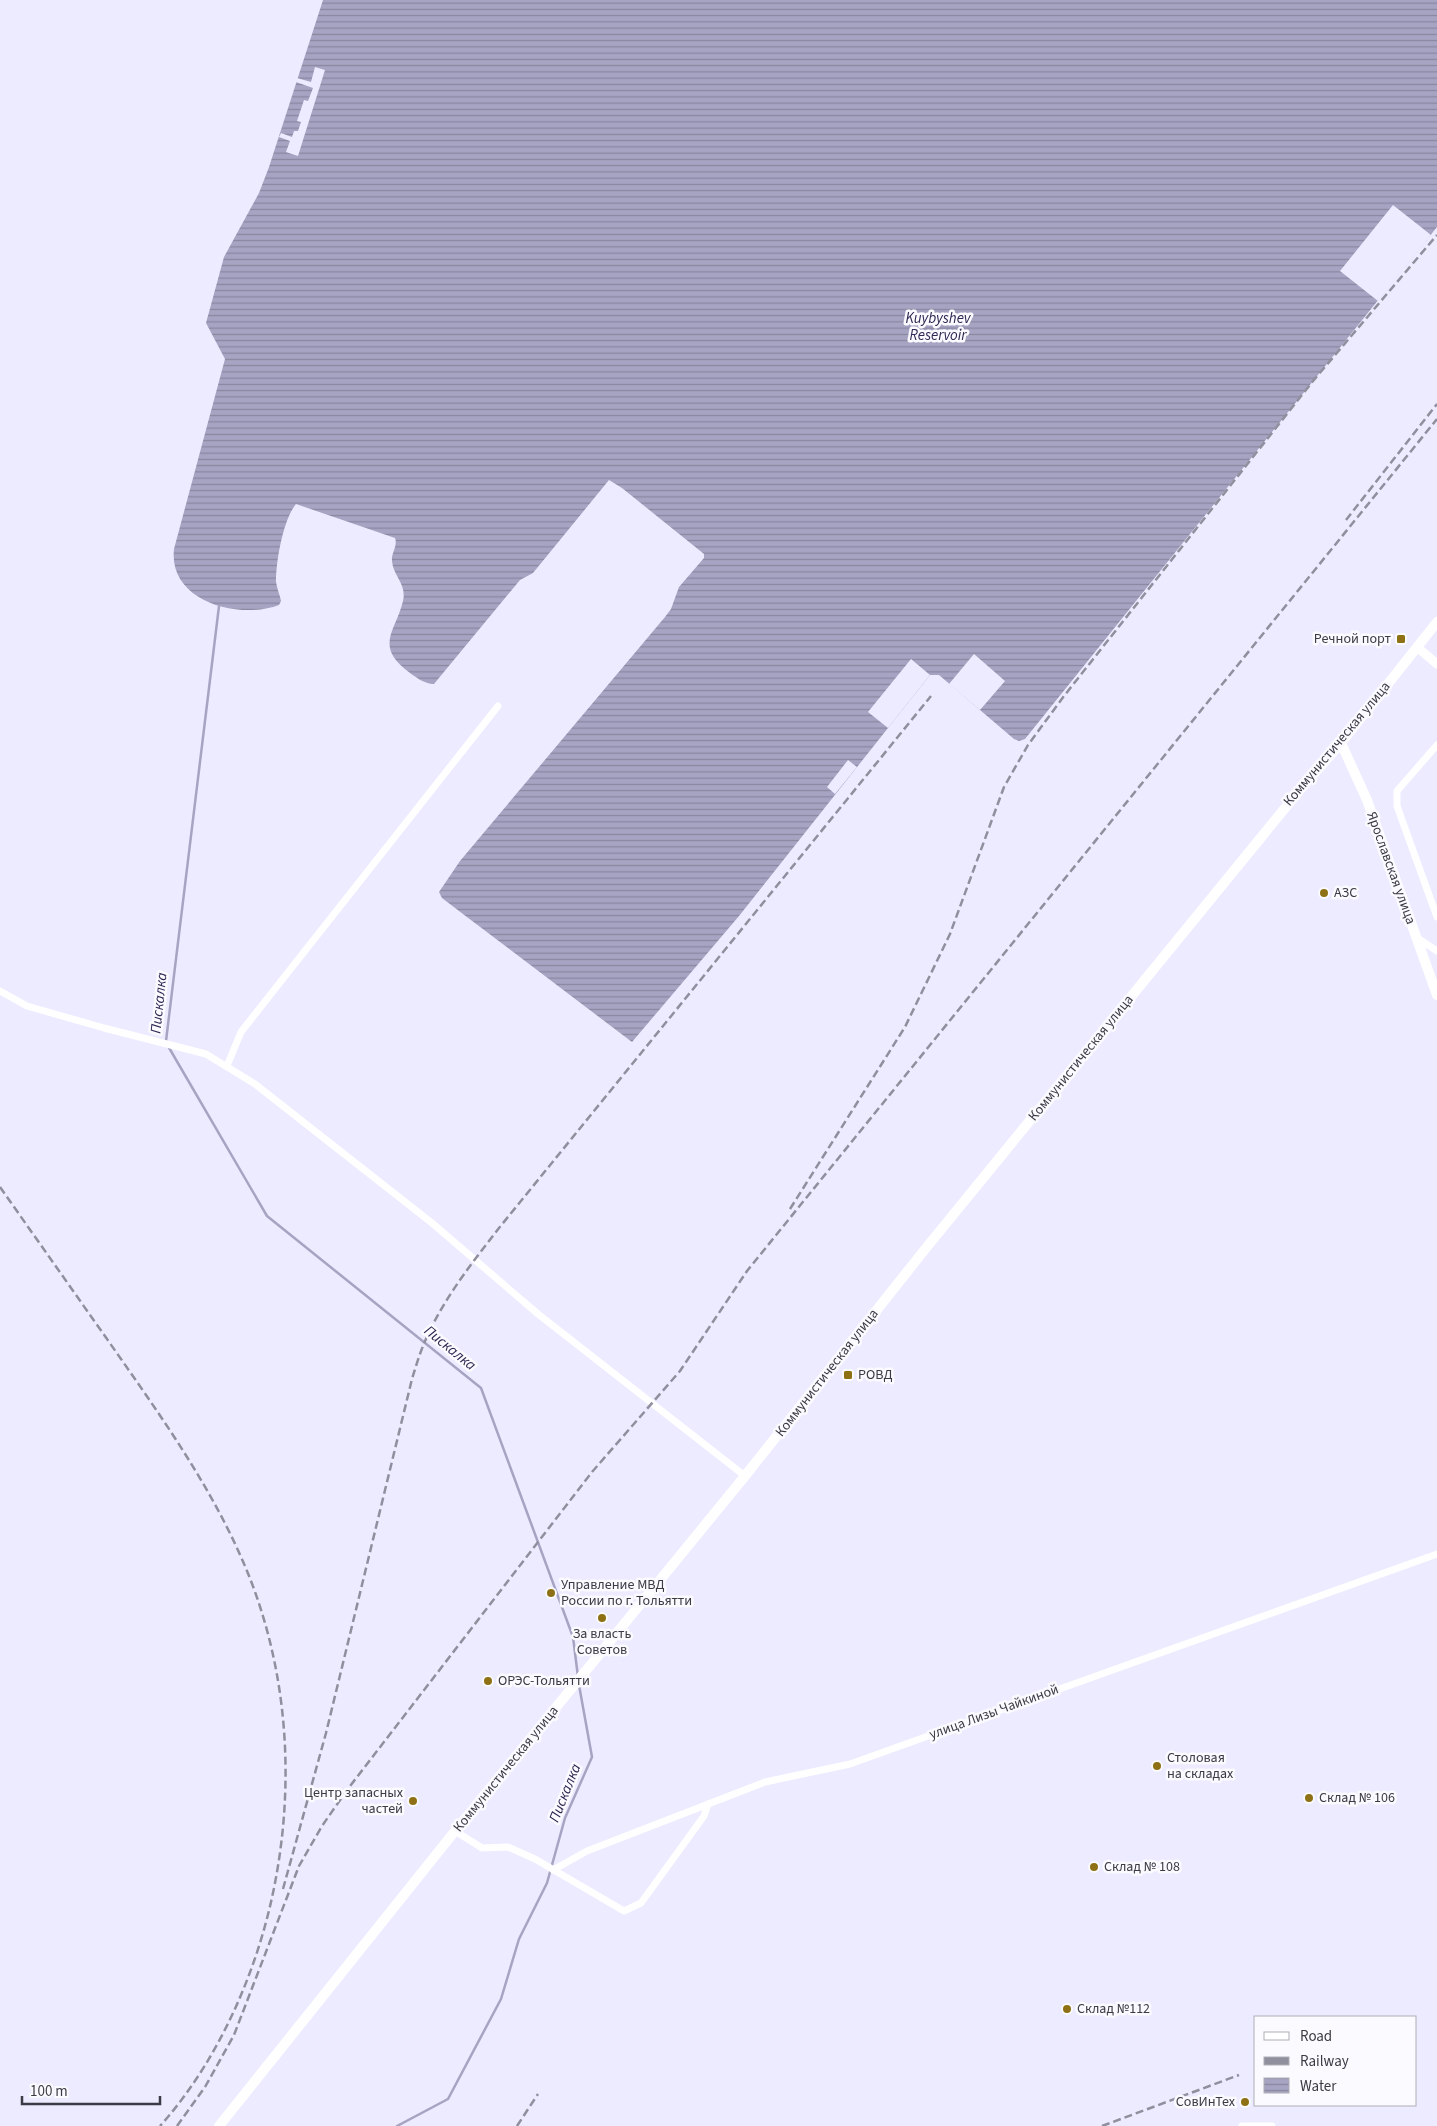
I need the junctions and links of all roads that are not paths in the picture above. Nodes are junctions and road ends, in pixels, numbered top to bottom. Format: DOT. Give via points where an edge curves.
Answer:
graph roads {
  1 [pos="1437,622"];
  2 [pos="1416,647"];
  3 [pos="1437,664"];
  4 [pos="498,706"];
  5 [pos="1341,743"];
  6 [pos="1437,745"];
  7 [pos="1437,918"];
  8 [pos="1416,937"];
  9 [pos="1437,951"];
  10 [pos="0,991"];
  11 [pos="1437,995"];
  12 [pos="227,1066"];
  13 [pos="745,1476"];
  14 [pos="1437,1554"];
  15 [pos="708,1804"];
  16 [pos="454,1831"];
  17 [pos="553,1870"];
  18 [pos="219,2126"];
  19 [pos="1242,2126"];
  20 [pos="1272,2126"];
  1 -- 2 [label="main road, Коммунистическая улица"];
  2 -- 3 [label="street"];
  2 -- 5 [label="main road, Коммунистическая улица"];
  4 -- 12 [label="street" via="241,1032"];
  5 -- 8 [label="main road, Ярославская улица" via="1367,800"];
  5 -- 13 [label="main road, Коммунистическая улица" via="926,1248"];
  6 -- 7 [label="street" via="1397,791 1397,806"];
  8 -- 9 [label="street"];
  8 -- 11 [label="main road, Ярославская улица"];
  10 -- 12 [label="street" via="27,1006 206,1054"];
  12 -- 13 [label="street" via="255,1084 424,1217 538,1314"];
  13 -- 16 [label="main road, Коммунистическая улица"];
  14 -- 15 [label="street, улица Лизы Чайкиной" via="850,1764 765,1782"];
  15 -- 17 [label="street, улица Лизы Чайкиной" via="587,1851"];
  15 -- 17 [label="street" via="704,1816 641,1903 624,1911"];
  16 -- 17 [label="street" via="482,1848 508,1847"];
  16 -- 18 [label="main road, Коммунистическая улица"];
  19 -- 20 [label="street"];
}
